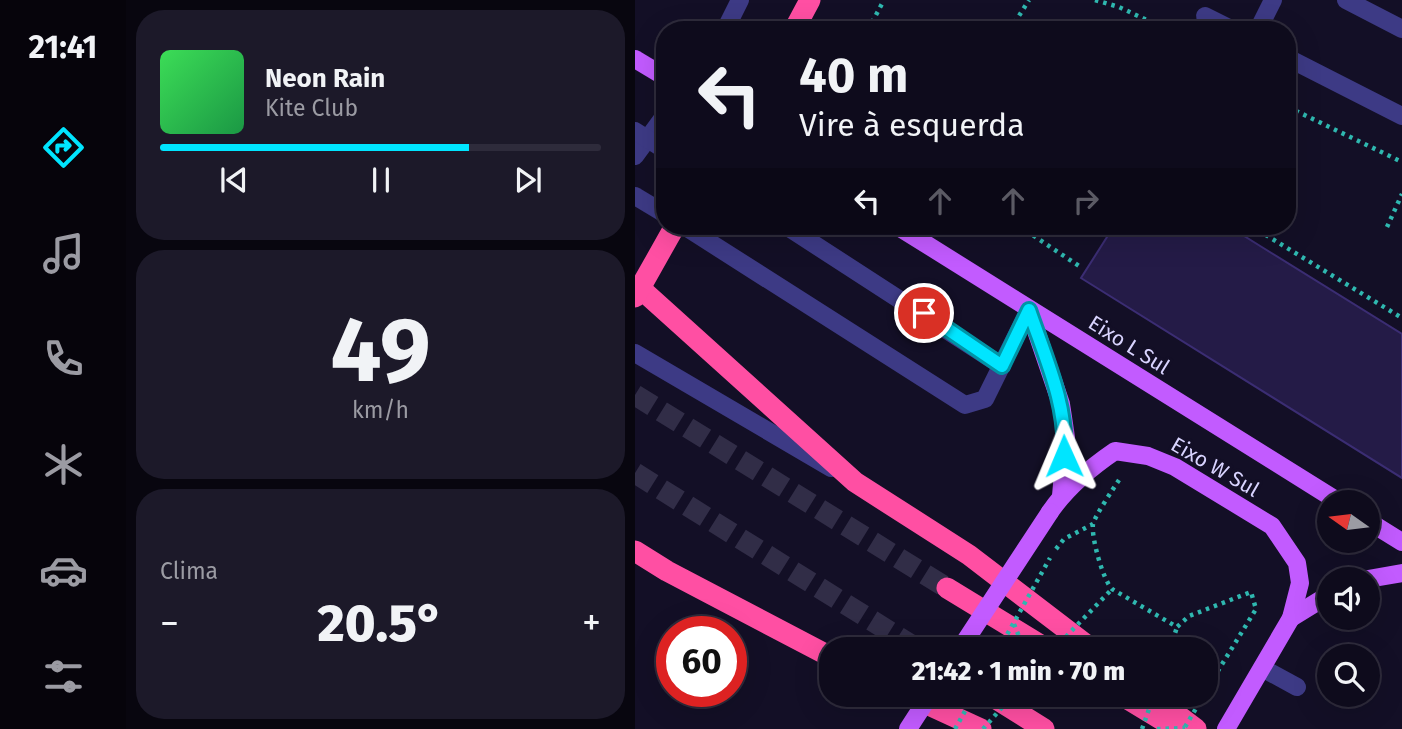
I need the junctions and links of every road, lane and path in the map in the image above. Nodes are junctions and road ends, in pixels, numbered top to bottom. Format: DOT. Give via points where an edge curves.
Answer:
graph roads {
  1 [pos="740,0"];
  2 [pos="810,0"];
  3 [pos="884,0"];
  4 [pos="1029,0"];
  5 [pos="1095,0"];
  6 [pos="1118,0"];
  7 [pos="1273,0"];
  8 [pos="1346,0"];
  9 [pos="1119,7"];
  10 [pos="1205,16"];
  11 [pos="730,21"];
  12 [pos="799,21"];
  13 [pos="873,21"];
  14 [pos="1016,21"];
  15 [pos="1149,21"];
  16 [pos="1215,21"];
  17 [pos="1262,21"];
  18 [pos="1402,29"];
  19 [pos="635,59"];
  20 [pos="1296,62"];
  21 [pos="656,72"];
  22 [pos="1296,111"];
  23 [pos="1402,116"];
  24 [pos="656,127"];
  25 [pos="635,131"];
  26 [pos="656,144"];
  27 [pos="635,156"];
  28 [pos="1402,162"];
  29 [pos="1402,194"];
  30 [pos="635,196"];
  31 [pos="656,209"];
  32 [pos="1387,227"];
  33 [pos="670,235"];
  34 [pos="697,235"];
  35 [pos="801,235"];
  36 [pos="911,235"];
  37 [pos="1034,235"];
  38 [pos="1267,235"];
  39 [pos="1082,268"];
  40 [pos="637,292"];
  41 [pos="1029,310"];
  42 [pos="1402,318"];
  43 [pos="635,353"];
  44 [pos="1002,366"];
  45 [pos="1119,480"];
  46 [pos="855,482"];
  47 [pos="1320,490"];
  48 [pos="1061,496"];
  49 [pos="1093,524"];
  50 [pos="1381,529"];
  51 [pos="1402,542"];
  52 [pos="635,551"];
  53 [pos="1402,573"];
  54 [pos="1380,577"];
  55 [pos="947,588"];
  56 [pos="1112,589"];
  57 [pos="1317,602"];
  58 [pos="1291,618"];
  59 [pos="1014,623"];
  60 [pos="1177,627"];
  61 [pos="968,637"];
  62 [pos="1006,637"];
  63 [pos="1019,637"];
  64 [pos="1027,637"];
  65 [pos="1066,637"];
  66 [pos="1076,637"];
  67 [pos="1174,637"];
  68 [pos="819,651"];
  69 [pos="1262,668"];
  70 [pos="1218,672"];
  71 [pos="1297,687"];
  72 [pos="922,707"];
  73 [pos="933,707"];
  74 [pos="967,707"];
  75 [pos="1002,707"];
  76 [pos="1009,707"];
  77 [pos="1144,707"];
  78 [pos="1149,707"];
  79 [pos="1165,707"];
  80 [pos="1198,707"];
  81 [pos="908,729"];
  82 [pos="955,729"];
  83 [pos="982,729"];
  84 [pos="1044,729"];
  85 [pos="1142,729"];
  86 [pos="1157,729"];
  87 [pos="1186,729"];
  88 [pos="1226,729"];
  1 -- 11 [label="lane"];
  2 -- 12 [label="highway"];
  3 -- 13 [label="path"];
  4 -- 14 [label="path"];
  5 -- 9 [label="path"];
  6 -- 9 [label="path"];
  7 -- 17 [label="lane"];
  8 -- 18 [label="lane"];
  9 -- 15 [label="path"];
  10 -- 16 [label="lane"];
  19 -- 21 [label="main road"];
  20 -- 23 [label="lane"];
  22 -- 28 [label="path"];
  24 -- 27 [label="lane"];
  25 -- 26 [label="lane, bridge"];
  29 -- 32 [label="path"];
  30 -- 31 [label="lane"];
  33 -- 40 [label="highway"];
  34 -- 44 [label="lane" via="965,405 985,399"];
  35 -- 44 [label="lane"];
  36 -- 41 [label="main road, Eixo L Sul"];
  37 -- 39 [label="path"];
  38 -- 42 [label="path"];
  40 -- 46 [label="highway"];
  41 -- 44 [label="lane"];
  41 -- 47 [label="main road, Eixo L Sul"];
  41 -- 48 [label="main road" via="1061,404 1066,437"];
  43 -- 46 [label="lane"];
  45 -- 49 [label="path"];
  46 -- 66 [label="highway" via="969,555"];
  48 -- 58 [label="main road, Eixo W Sul" via="1115,451 1148,456 1175,467 1271,527 1288,547 1300,583"];
  48 -- 61 [label="main road, Eixo W Sul, bridge"];
  49 -- 56 [label="path" via="1105,582"];
  49 -- 59 [label="path, bridge" via="1064,539"];
  50 -- 51 [label="main road"];
  52 -- 68 [label="highway"];
  53 -- 54 [label="main road"];
  55 -- 64 [label="highway"];
  56 -- 60 [label="path"];
  56 -- 65 [label="path, bridge"];
  57 -- 58 [label="main road"];
  58 -- 69 [label="main road, Eixo W Sul"];
  59 -- 62 [label="path, bridge"];
  59 -- 63 [label="path, bridge"];
  60 -- 67 [label="path"];
  60 -- 70 [label="path" via="1189,616 1251,592 1256,609"];
  69 -- 71 [label="lane"];
  69 -- 88 [label="main road, Eixo W Sul"];
  72 -- 81 [label="main road, bridge"];
  73 -- 83 [label="highway"];
  74 -- 82 [label="path, bridge"];
  75 -- 83 [label="path, bridge"];
  76 -- 84 [label="highway"];
  77 -- 87 [label="highway"];
  78 -- 85 [label="path, bridge"];
  79 -- 87 [label="highway"];
  80 -- 87 [label="path, bridge"];
  86 -- 87 [label="path, bridge"];
}
